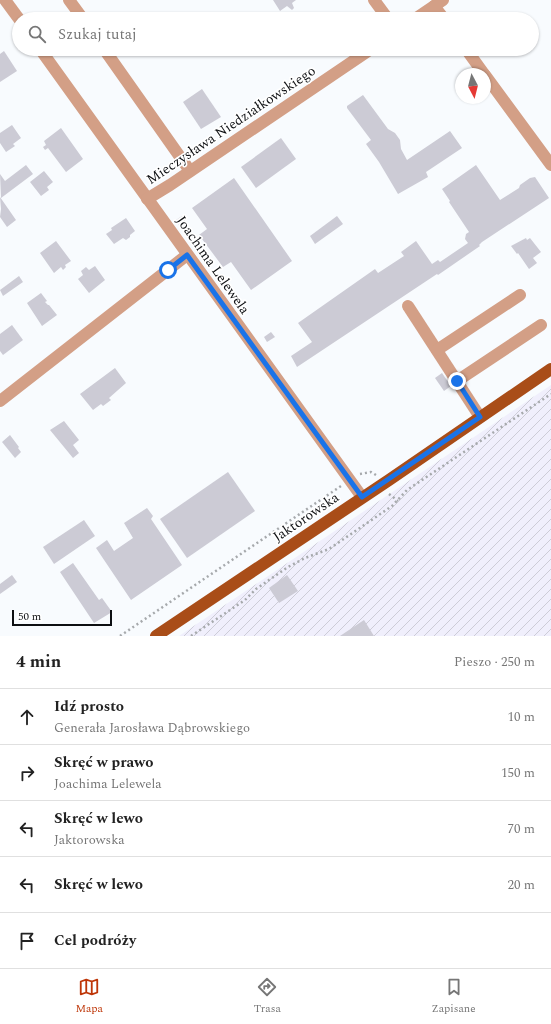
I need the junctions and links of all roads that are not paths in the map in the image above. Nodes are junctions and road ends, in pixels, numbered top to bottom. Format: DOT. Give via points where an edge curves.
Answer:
graph roads {
  1 [pos="5,0"];
  2 [pos="69,0"];
  3 [pos="374,0"];
  4 [pos="438,3"];
  5 [pos="14,12"];
  6 [pos="78,12"];
  7 [pos="383,12"];
  8 [pos="425,12"];
  9 [pos="45,56"];
  10 [pos="109,56"];
  11 [pos="361,56"];
  12 [pos="471,56"];
  13 [pos="479,68"];
  14 [pos="491,85"];
  15 [pos="551,166"];
  16 [pos="190,171"];
  17 [pos="147,199"];
  18 [pos="187,255"];
  19 [pos="520,295"];
  20 [pos="408,306"];
  21 [pos="541,325"];
  22 [pos="437,350"];
  23 [pos="551,368"];
  24 [pos="457,381"];
  25 [pos="0,402"];
  26 [pos="480,417"];
  27 [pos="362,497"];
  28 [pos="156,636"];
  1 -- 5 [label="street"];
  2 -- 6 [label="street"];
  3 -- 7 [label="street"];
  4 -- 8 [label="street"];
  9 -- 17 [label="street, Joachima Lelewela"];
  10 -- 16 [label="street"];
  11 -- 16 [label="street, Mieczysława Niedziałkowskiego"];
  12 -- 13 [label="street"];
  14 -- 15 [label="street"];
  16 -- 17 [label="street, Mieczysława Niedziałkowskiego"];
  17 -- 18 [label="street, Joachima Lelewela"];
  18 -- 25 [label="street"];
  18 -- 27 [label="street, Joachima Lelewela"];
  19 -- 22 [label="street"];
  20 -- 22 [label="street"];
  21 -- 24 [label="street"];
  22 -- 24 [label="street"];
  23 -- 26 [label="main road, Jaktorowska"];
  24 -- 26 [label="street"];
  26 -- 27 [label="main road, Jaktorowska"];
  27 -- 28 [label="main road, Jaktorowska"];
}
